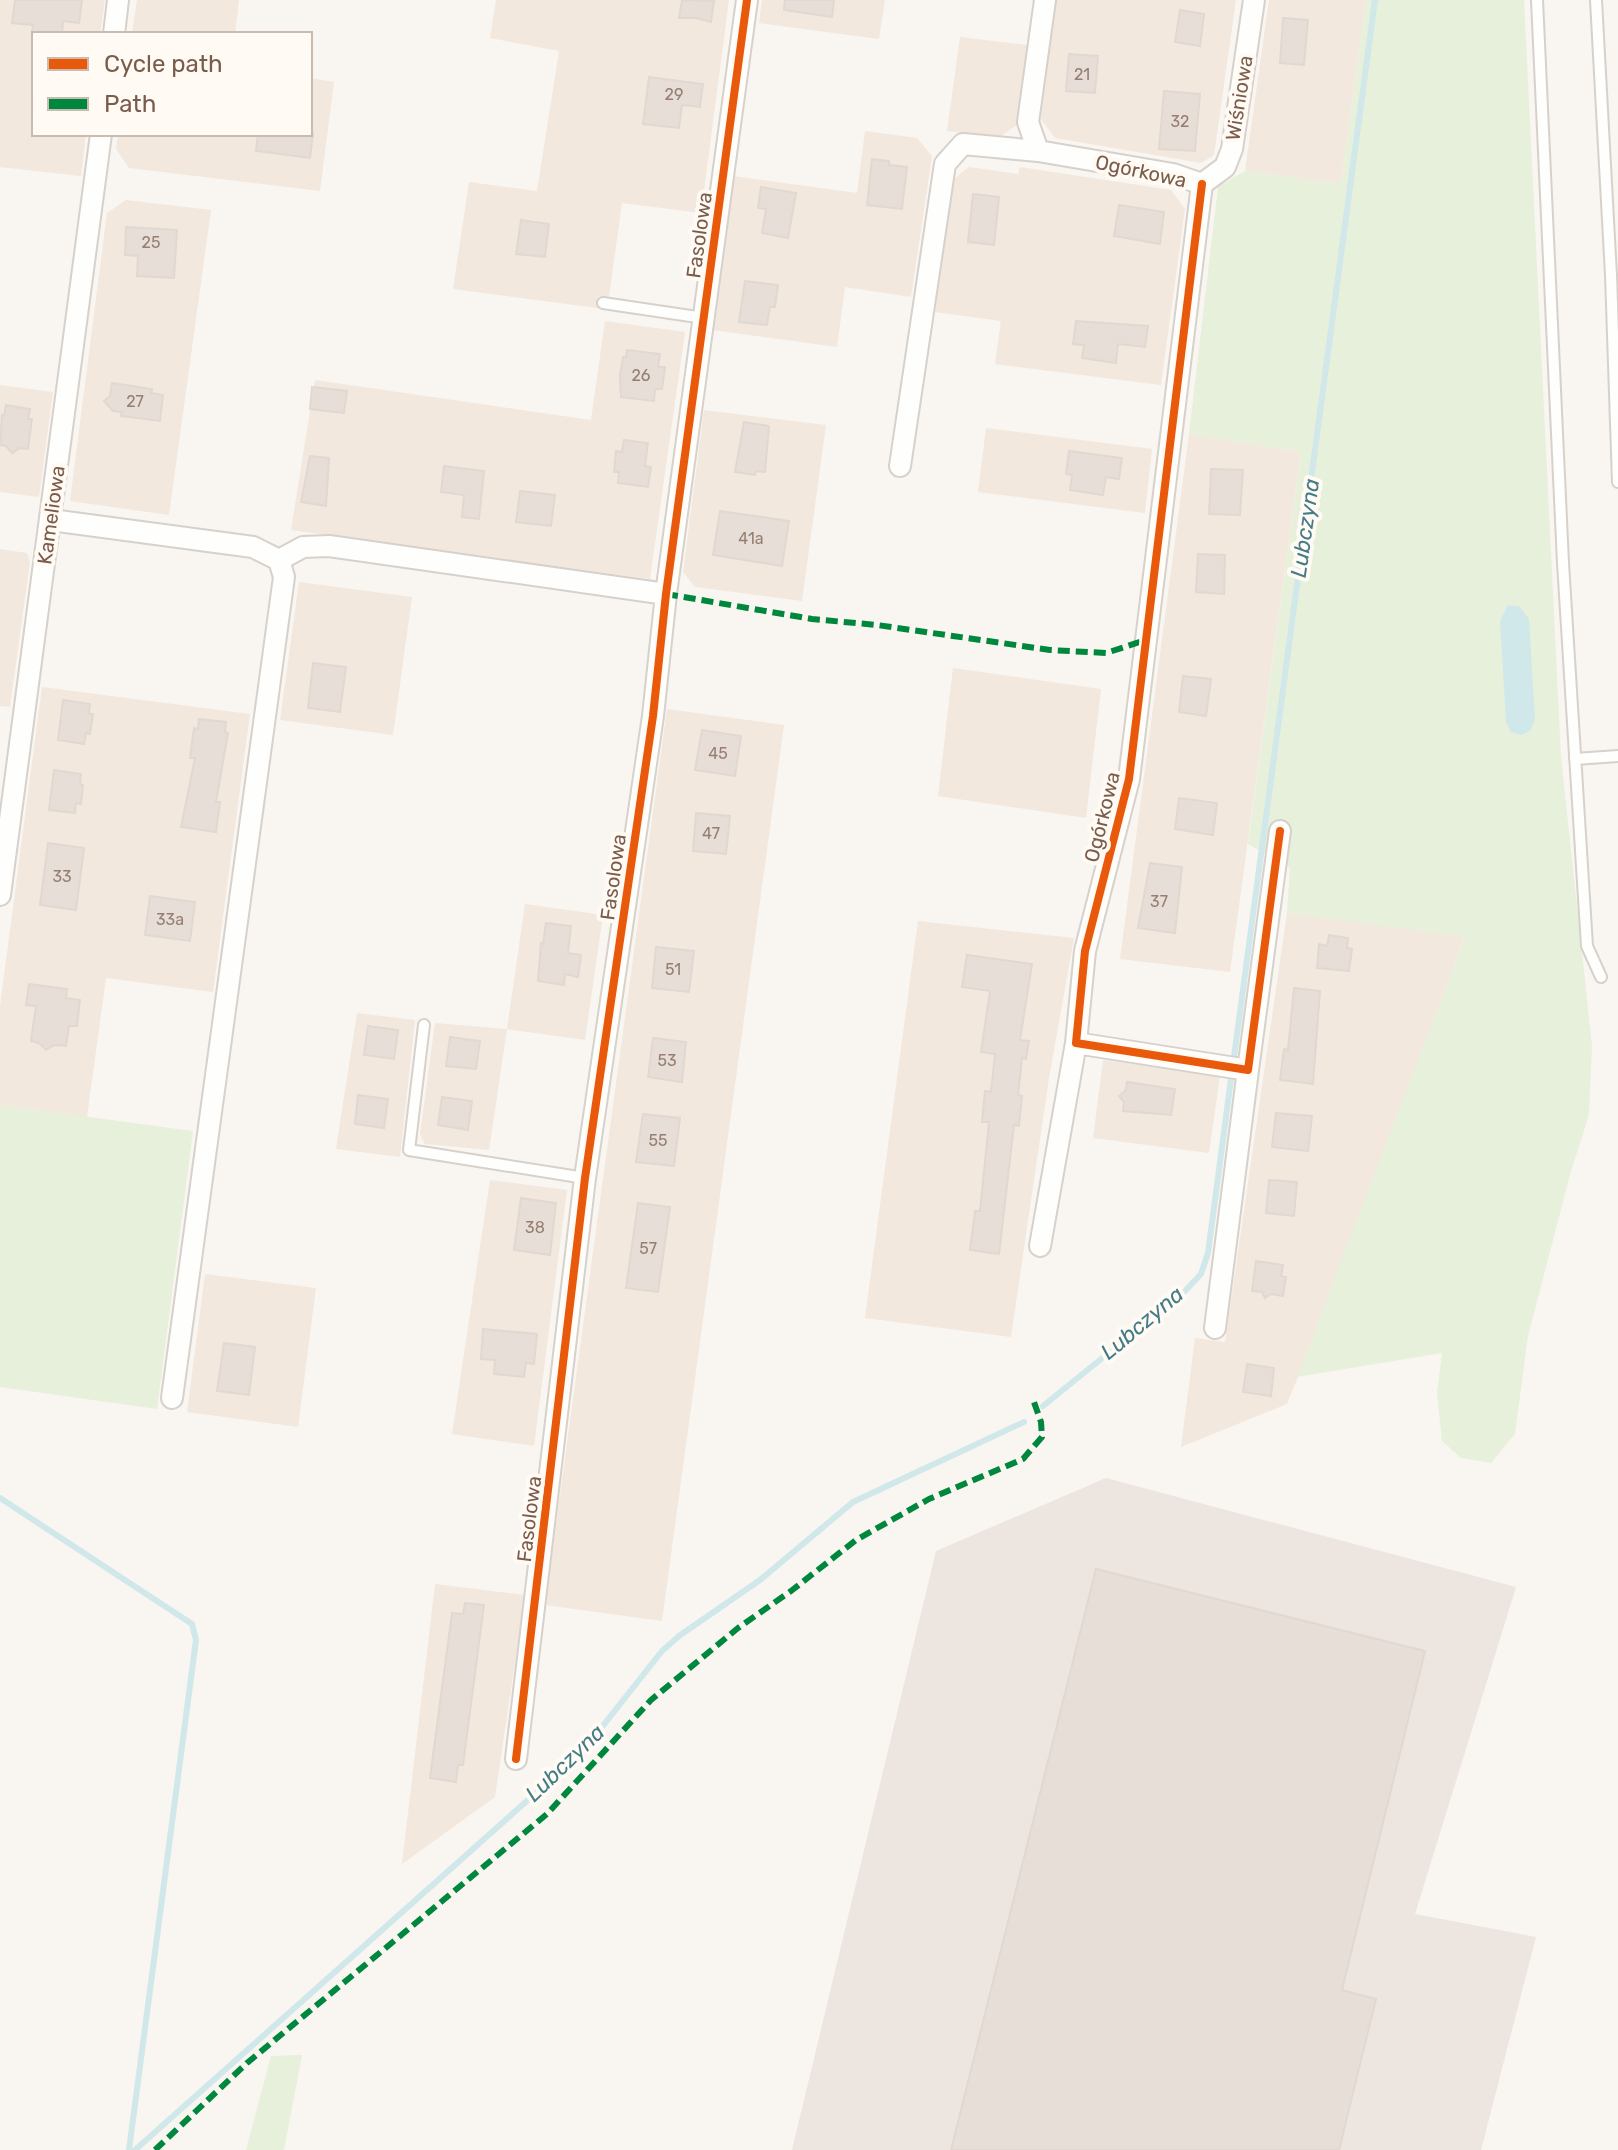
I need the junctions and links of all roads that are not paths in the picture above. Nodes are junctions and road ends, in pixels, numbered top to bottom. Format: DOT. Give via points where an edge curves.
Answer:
graph roads {
  1 [pos="118,0"];
  2 [pos="747,0"];
  3 [pos="1045,0"];
  4 [pos="1254,0"];
  5 [pos="1537,0"];
  6 [pos="1596,0"];
  7 [pos="114,32"];
  8 [pos="101,136"];
  9 [pos="1038,151"];
  10 [pos="1202,184"];
  11 [pos="603,303"];
  12 [pos="704,318"];
  13 [pos="900,466"];
  14 [pos="1618,482"];
  15 [pos="51,520"];
  16 [pos="279,560"];
  17 [pos="666,594"];
  18 [pos="1618,756"];
  19 [pos="1575,759"];
  20 [pos="1280,831"];
  21 [pos="0,895"];
  22 [pos="1601,977"];
  23 [pos="424,1025"];
  24 [pos="1076,1043"];
  25 [pos="1248,1070"];
  26 [pos="585,1178"];
  27 [pos="1040,1246"];
  28 [pos="1215,1328"];
  29 [pos="172,1398"];
  30 [pos="516,1759"];
  1 -- 7 [label="street"];
  2 -- 12 [label="street, Fasolowa"];
  3 -- 9 [label="street" via="1028,122"];
  4 -- 10 [label="street, Wiśniowa" via="1232,149 1225,167"];
  5 -- 19 [label="lane"];
  6 -- 14 [label="lane"];
  8 -- 15 [label="street, Kameliowa"];
  9 -- 10 [label="street, Ogórkowa" via="1173,174"];
  9 -- 13 [label="street, Ogórkowa" via="963,144 945,164"];
  10 -- 24 [label="street, Ogórkowa" via="1129,779 1085,951"];
  11 -- 12 [label="lane"];
  12 -- 17 [label="street, Fasolowa"];
  15 -- 16 [label="street" via="253,547"];
  15 -- 21 [label="street, Kameliowa"];
  16 -- 17 [label="street" via="303,547 329,546"];
  16 -- 29 [label="street" via="282,593"];
  17 -- 26 [label="street, Fasolowa"];
  18 -- 19 [label="lane"];
  19 -- 22 [label="lane" via="1587,946"];
  20 -- 25 [label="street"];
  23 -- 26 [label="lane" via="409,1150"];
  24 -- 25 [label="street"];
  24 -- 27 [label="street, Ogórkowa"];
  25 -- 28 [label="street"];
  26 -- 30 [label="street, Fasolowa"];
}
